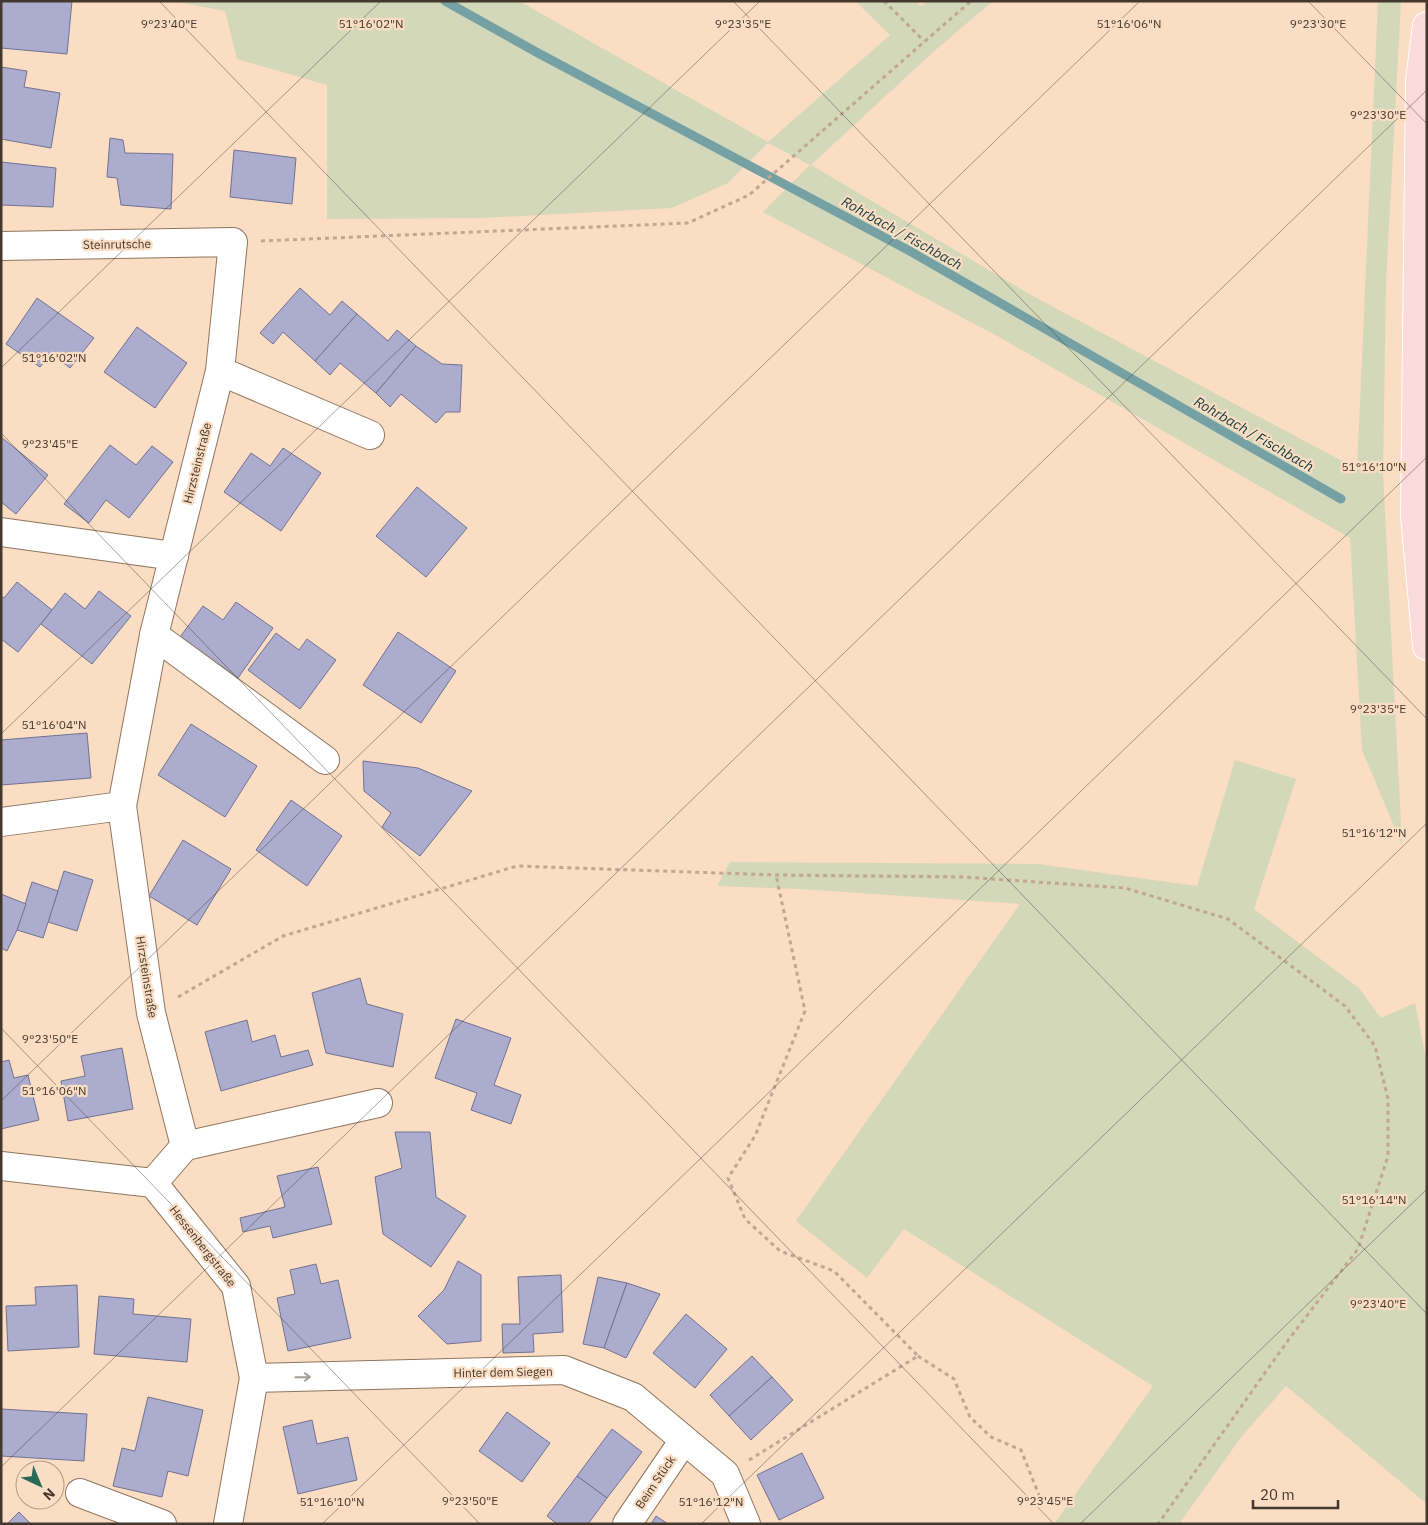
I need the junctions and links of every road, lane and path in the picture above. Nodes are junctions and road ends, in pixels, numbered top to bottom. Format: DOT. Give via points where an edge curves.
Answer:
graph roads {
  1 [pos="884,1"];
  2 [pos="971,1"];
  3 [pos="1427,26"];
  4 [pos="924,41"];
  5 [pos="233,242"];
  6 [pos="1,246"];
  7 [pos="220,371"];
  8 [pos="370,435"];
  9 [pos="1,532"];
  10 [pos="174,556"];
  11 [pos="154,635"];
  12 [pos="1427,646"];
  13 [pos="325,760"];
  14 [pos="122,806"];
  15 [pos="1,822"];
  16 [pos="776,875"];
  17 [pos="151,1013"];
  18 [pos="378,1103"];
  19 [pos="186,1146"];
  20 [pos="1,1166"];
  21 [pos="153,1184"];
  22 [pos="918,1356"];
  23 [pos="254,1378"];
  24 [pos="684,1440"];
  25 [pos="725,1474"];
  26 [pos="80,1493"];
  27 [pos="1039,1495"];
  28 [pos="162,1524"];
  29 [pos="228,1524"];
  30 [pos="627,1524"];
  31 [pos="746,1524"];
  32 [pos="1158,1524"];
  1 -- 4 [label="path"];
  2 -- 4 [label="path"];
  3 -- 12 [label="main road" via="1420,82 1415,516"];
  4 -- 5 [label="path" via="749,195 688,223"];
  5 -- 6 [label="street, Steinrutsche"];
  5 -- 7 [label="street, Hirzsteinstraße"];
  7 -- 8 [label="street"];
  7 -- 10 [label="street, Hirzsteinstraße"];
  9 -- 10 [label="street"];
  10 -- 11 [label="street, Hirzsteinstraße"];
  11 -- 13 [label="street"];
  11 -- 14 [label="street, Hirzsteinstraße"];
  14 -- 15 [label="street"];
  14 -- 17 [label="street, Hirzsteinstraße"];
  16 -- 17 [label="path" via="517,866 283,936"];
  16 -- 22 [label="path" via="805,1010 755,1136 728,1178 745,1219 780,1251 834,1271"];
  16 -- 32 [label="path" via="963,877 1125,888 1228,919 1345,1006 1375,1046 1388,1099 1388,1156 1358,1248 1288,1339"];
  17 -- 19 [label="street, Hirzsteinstraße"];
  18 -- 19 [label="street"];
  19 -- 21 [label="street"];
  20 -- 21 [label="street"];
  21 -- 23 [label="street, Hessenbergstraße" via="236,1286"];
  22 -- 25 [label="path"];
  22 -- 27 [label="path" via="954,1379 970,1417 992,1436 1020,1450"];
  23 -- 24 [label="street, Hinter dem Siegen, one-way" via="564,1370 633,1396"];
  23 -- 29 [label="street, Hessenbergstraße"];
  24 -- 25 [label="street, Hinter dem Siegen"];
  24 -- 30 [label="street, Beim Stück"];
  25 -- 31 [label="street, Hinter dem Siegen"];
  26 -- 28 [label="street"];
}
